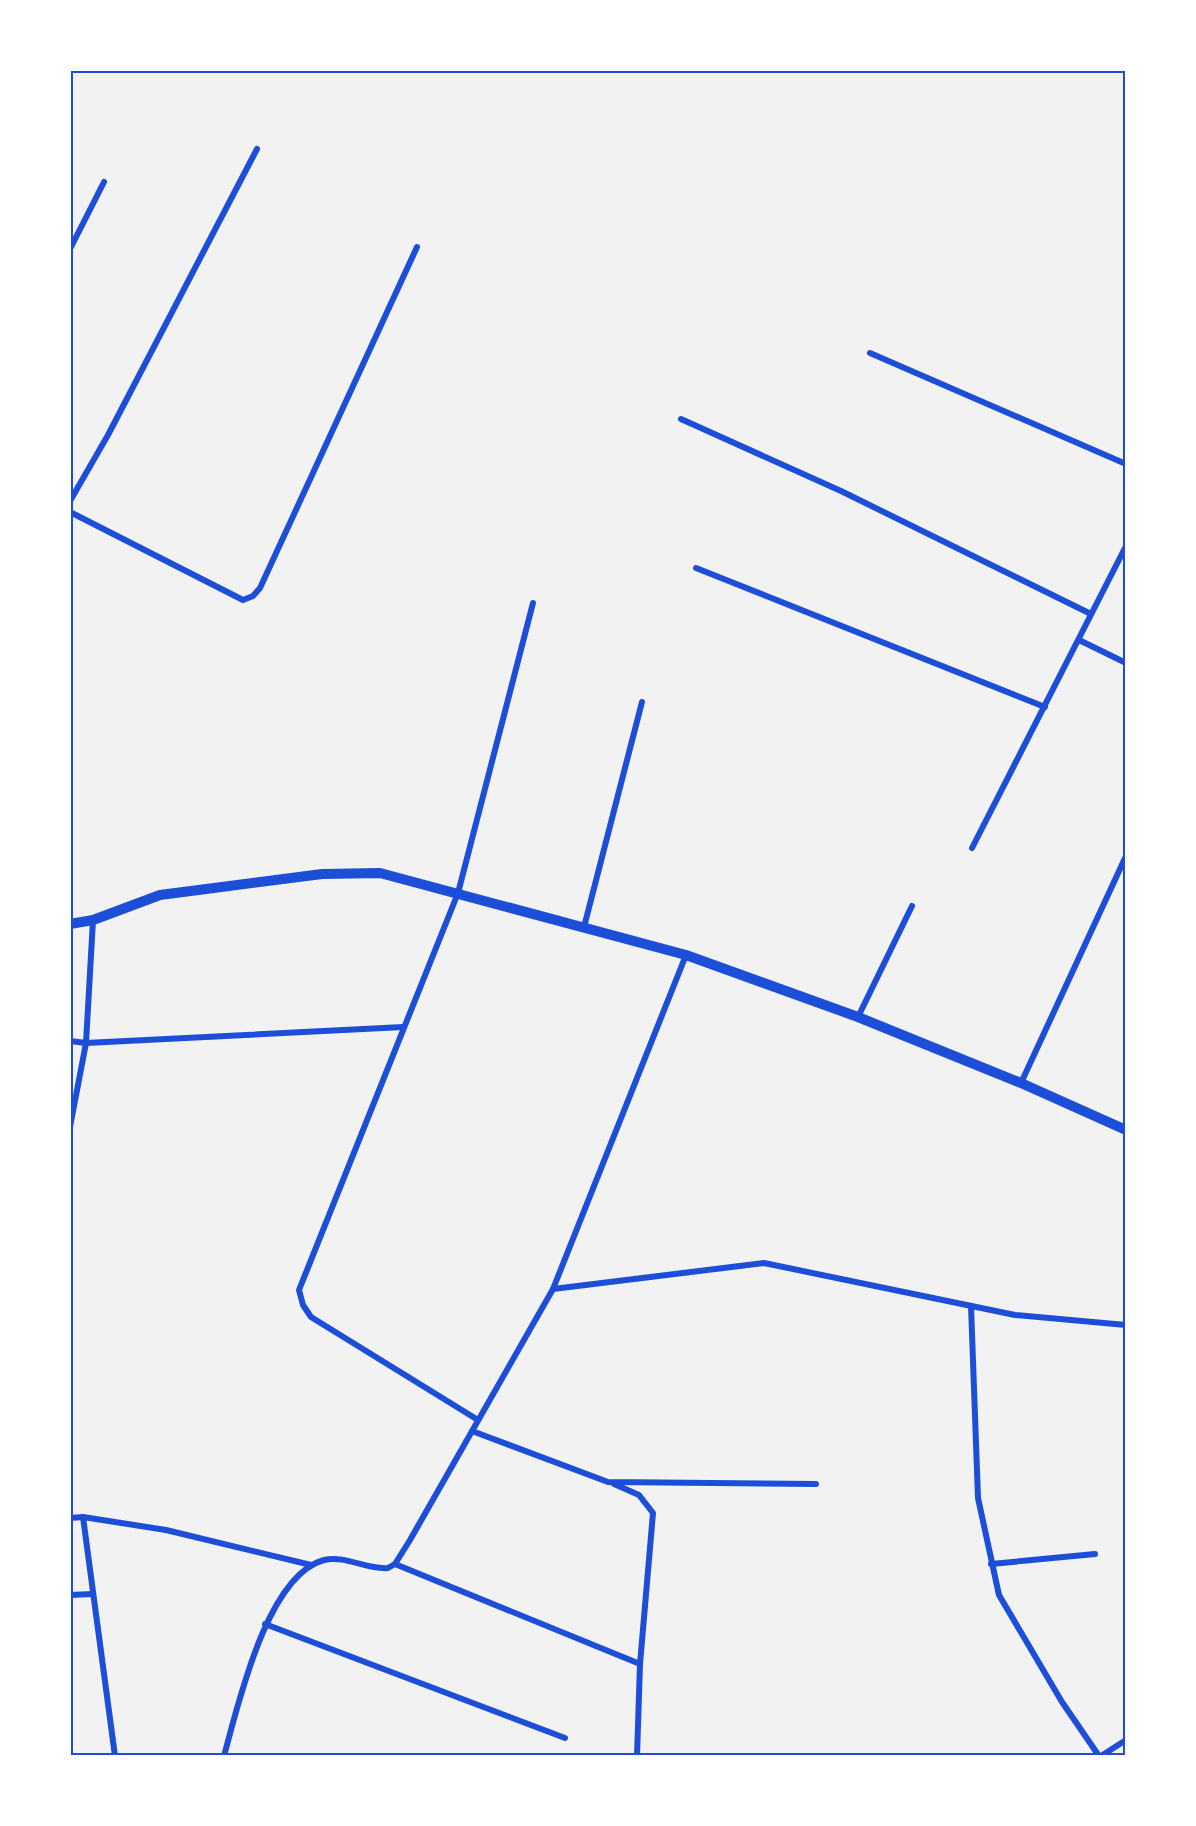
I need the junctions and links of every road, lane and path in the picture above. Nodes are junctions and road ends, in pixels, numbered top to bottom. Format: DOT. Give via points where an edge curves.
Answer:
graph roads {
  1 [pos="257,149"];
  2 [pos="104,182"];
  3 [pos="417,247"];
  4 [pos="70,249"];
  5 [pos="870,353"];
  6 [pos="681,418"];
  7 [pos="1125,464"];
  8 [pos="70,501"];
  9 [pos="70,512"];
  10 [pos="1125,546"];
  11 [pos="696,568"];
  12 [pos="532,603"];
  13 [pos="1091,614"];
  14 [pos="1078,640"];
  15 [pos="1125,663"];
  16 [pos="642,702"];
  17 [pos="1045,707"];
  18 [pos="972,848"];
  19 [pos="1125,856"];
  20 [pos="458,893"];
  21 [pos="912,906"];
  22 [pos="93,920"];
  23 [pos="70,924"];
  24 [pos="584,927"];
  25 [pos="686,955"];
  26 [pos="858,1017"];
  27 [pos="403,1027"];
  28 [pos="70,1041"];
  29 [pos="86,1043"];
  30 [pos="1021,1083"];
  31 [pos="70,1126"];
  32 [pos="1125,1130"];
  33 [pos="553,1289"];
  34 [pos="971,1306"];
  35 [pos="1125,1325"];
  36 [pos="478,1420"];
  37 [pos="472,1431"];
  38 [pos="608,1482"];
  39 [pos="816,1484"];
  40 [pos="83,1517"];
  41 [pos="70,1518"];
  42 [pos="1095,1554"];
  43 [pos="311,1564"];
  44 [pos="395,1564"];
  45 [pos="991,1564"];
  46 [pos="93,1594"];
  47 [pos="70,1595"];
  48 [pos="265,1624"];
  49 [pos="640,1664"];
  50 [pos="565,1738"];
  51 [pos="1125,1740"];
  52 [pos="115,1755"];
  53 [pos="224,1755"];
  54 [pos="637,1755"];
  55 [pos="1100,1755"];
  1 -- 8 [label="street"];
  2 -- 4 [label="street"];
  3 -- 9 [label="street" via="253,596 243,600"];
  5 -- 7 [label="street"];
  6 -- 13 [label="street"];
  10 -- 13 [label="street"];
  11 -- 17 [label="street"];
  12 -- 20 [label="street"];
  13 -- 14 [label="street"];
  14 -- 15 [label="street"];
  14 -- 17 [label="street"];
  16 -- 24 [label="street"];
  17 -- 18 [label="street"];
  19 -- 30 [label="street"];
  20 -- 22 [label="street" via="380,873 322,874 160,896"];
  20 -- 24 [label="street"];
  20 -- 27 [label="street"];
  21 -- 26 [label="street"];
  22 -- 23 [label="street"];
  22 -- 29 [label="street"];
  24 -- 25 [label="street"];
  25 -- 26 [label="street"];
  25 -- 33 [label="street"];
  26 -- 30 [label="street"];
  27 -- 29 [label="street"];
  27 -- 36 [label="street" via="299,1290 311,1317"];
  28 -- 29 [label="street"];
  29 -- 31 [label="street"];
  30 -- 32 [label="street"];
  33 -- 34 [label="street" via="764,1263"];
  33 -- 36 [label="street"];
  34 -- 35 [label="street" via="1015,1315"];
  34 -- 45 [label="street" via="978,1498"];
  36 -- 37 [label="street"];
  37 -- 38 [label="street"];
  37 -- 44 [label="street"];
  38 -- 39 [label="street"];
  38 -- 49 [label="street" via="639,1495 653,1513"];
  40 -- 41 [label="street"];
  40 -- 43 [label="street" via="166,1530"];
  40 -- 46 [label="street"];
  42 -- 45 [label="street"];
  43 -- 44 [label="street" via="327,1559 380,1569"];
  43 -- 48 [label="street"];
  44 -- 49 [label="street"];
  45 -- 55 [label="street" via="999,1594 1026,1643"];
  46 -- 47 [label="street"];
  46 -- 52 [label="street"];
  48 -- 50 [label="street"];
  48 -- 53 [label="street"];
  49 -- 54 [label="street"];
  51 -- 55 [label="street"];
}
